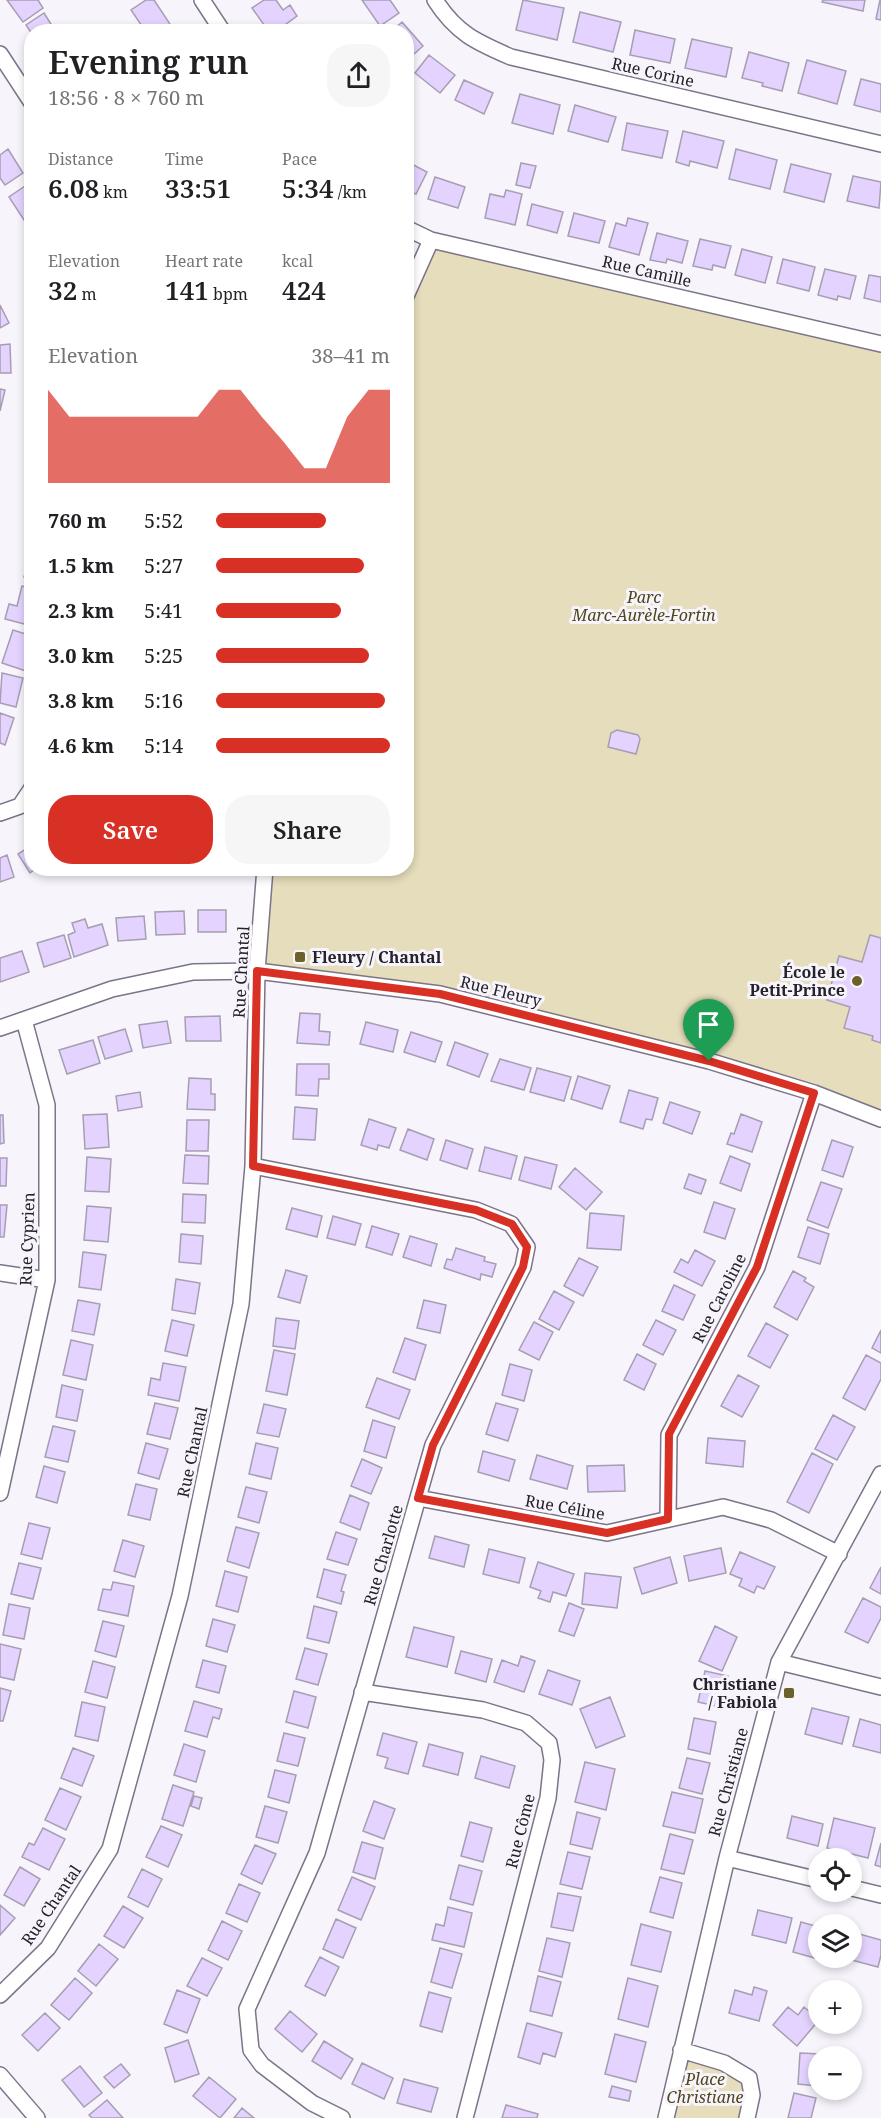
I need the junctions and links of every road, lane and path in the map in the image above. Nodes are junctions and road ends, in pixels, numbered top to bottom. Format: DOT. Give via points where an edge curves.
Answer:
graph roads {
  1 [pos="202,0"];
  2 [pos="435,0"];
  3 [pos="218,24"];
  4 [pos="0,54"];
  5 [pos="24,91"];
  6 [pos="881,144"];
  7 [pos="414,232"];
  8 [pos="431,240"];
  9 [pos="414,278"];
  10 [pos="881,344"];
  11 [pos="24,800"];
  12 [pos="0,813"];
  13 [pos="264,876"];
  14 [pos="257,971"];
  15 [pos="24,1020"];
  16 [pos="0,1028"];
  17 [pos="814,1093"];
  18 [pos="881,1119"];
  19 [pos="253,1166"];
  20 [pos="0,1273"];
  21 [pos="46,1280"];
  22 [pos="881,1474"];
  23 [pos="0,1493"];
  24 [pos="418,1498"];
  25 [pos="668,1519"];
  26 [pos="839,1554"];
  27 [pos="779,1662"];
  28 [pos="881,1687"];
  29 [pos="363,1692"];
  30 [pos="727,1858"];
  31 [pos="808,1877"];
  32 [pos="862,1890"];
  33 [pos="881,1895"];
  34 [pos="0,1995"];
  35 [pos="681,2050"];
  36 [pos="0,2075"];
  37 [pos="37,2118"];
  38 [pos="342,2118"];
  39 [pos="465,2118"];
  40 [pos="666,2118"];
  41 [pos="747,2118"];
  1 -- 3 [label="street"];
  2 -- 6 [label="street, Rue Corine" via="446,18 476,43 511,57"];
  4 -- 5 [label="street"];
  7 -- 8 [label="street, Rue Camille"];
  8 -- 9 [label="street"];
  8 -- 10 [label="street, Rue Camille"];
  11 -- 12 [label="street" via="20,806"];
  13 -- 14 [label="street, Rue Chantal"];
  14 -- 15 [label="street, Rue Fleury" via="193,972 112,989"];
  14 -- 17 [label="street, Rue Fleury" via="440,994 709,1061"];
  14 -- 19 [label="street, Rue Chantal"];
  15 -- 16 [label="street, Rue Fleury"];
  15 -- 21 [label="street, Rue Cyprien" via="48,1105"];
  17 -- 18 [label="street, Rue Fleury"];
  17 -- 25 [label="street, Rue Caroline" via="757,1267 669,1434"];
  19 -- 24 [label="street, Rue Charlotte" via="476,1210 512,1224 527,1247 523,1267 433,1445"];
  19 -- 34 [label="street, Rue Chantal" via="241,1304 180,1596 110,1849 48,1948"];
  20 -- 21 [label="street"];
  21 -- 23 [label="street, Rue Cyprien"];
  22 -- 26 [label="street, Rue Christiane"];
  24 -- 25 [label="street, Rue Céline" via="607,1533"];
  24 -- 29 [label="street, Rue Charlotte"];
  25 -- 26 [label="street, Rue Céline" via="723,1507 771,1520"];
  26 -- 27 [label="street, Rue Christiane"];
  27 -- 28 [label="street"];
  27 -- 30 [label="street, Rue Christiane"];
  29 -- 38 [label="street, Rue Charlotte" via="317,1853 247,2009 251,2050 262,2065 312,2103"];
  29 -- 39 [label="street, Rue Côme" via="483,1710 526,1723 549,1743 552,1760 548,1798"];
  30 -- 31 [label="street"];
  30 -- 35 [label="street, Rue Christiane"];
  32 -- 33 [label="street"];
  35 -- 40 [label="street, Rue Christiane"];
  35 -- 41 [label="street" via="724,2062 749,2078 753,2095"];
  36 -- 37 [label="street"];
}
